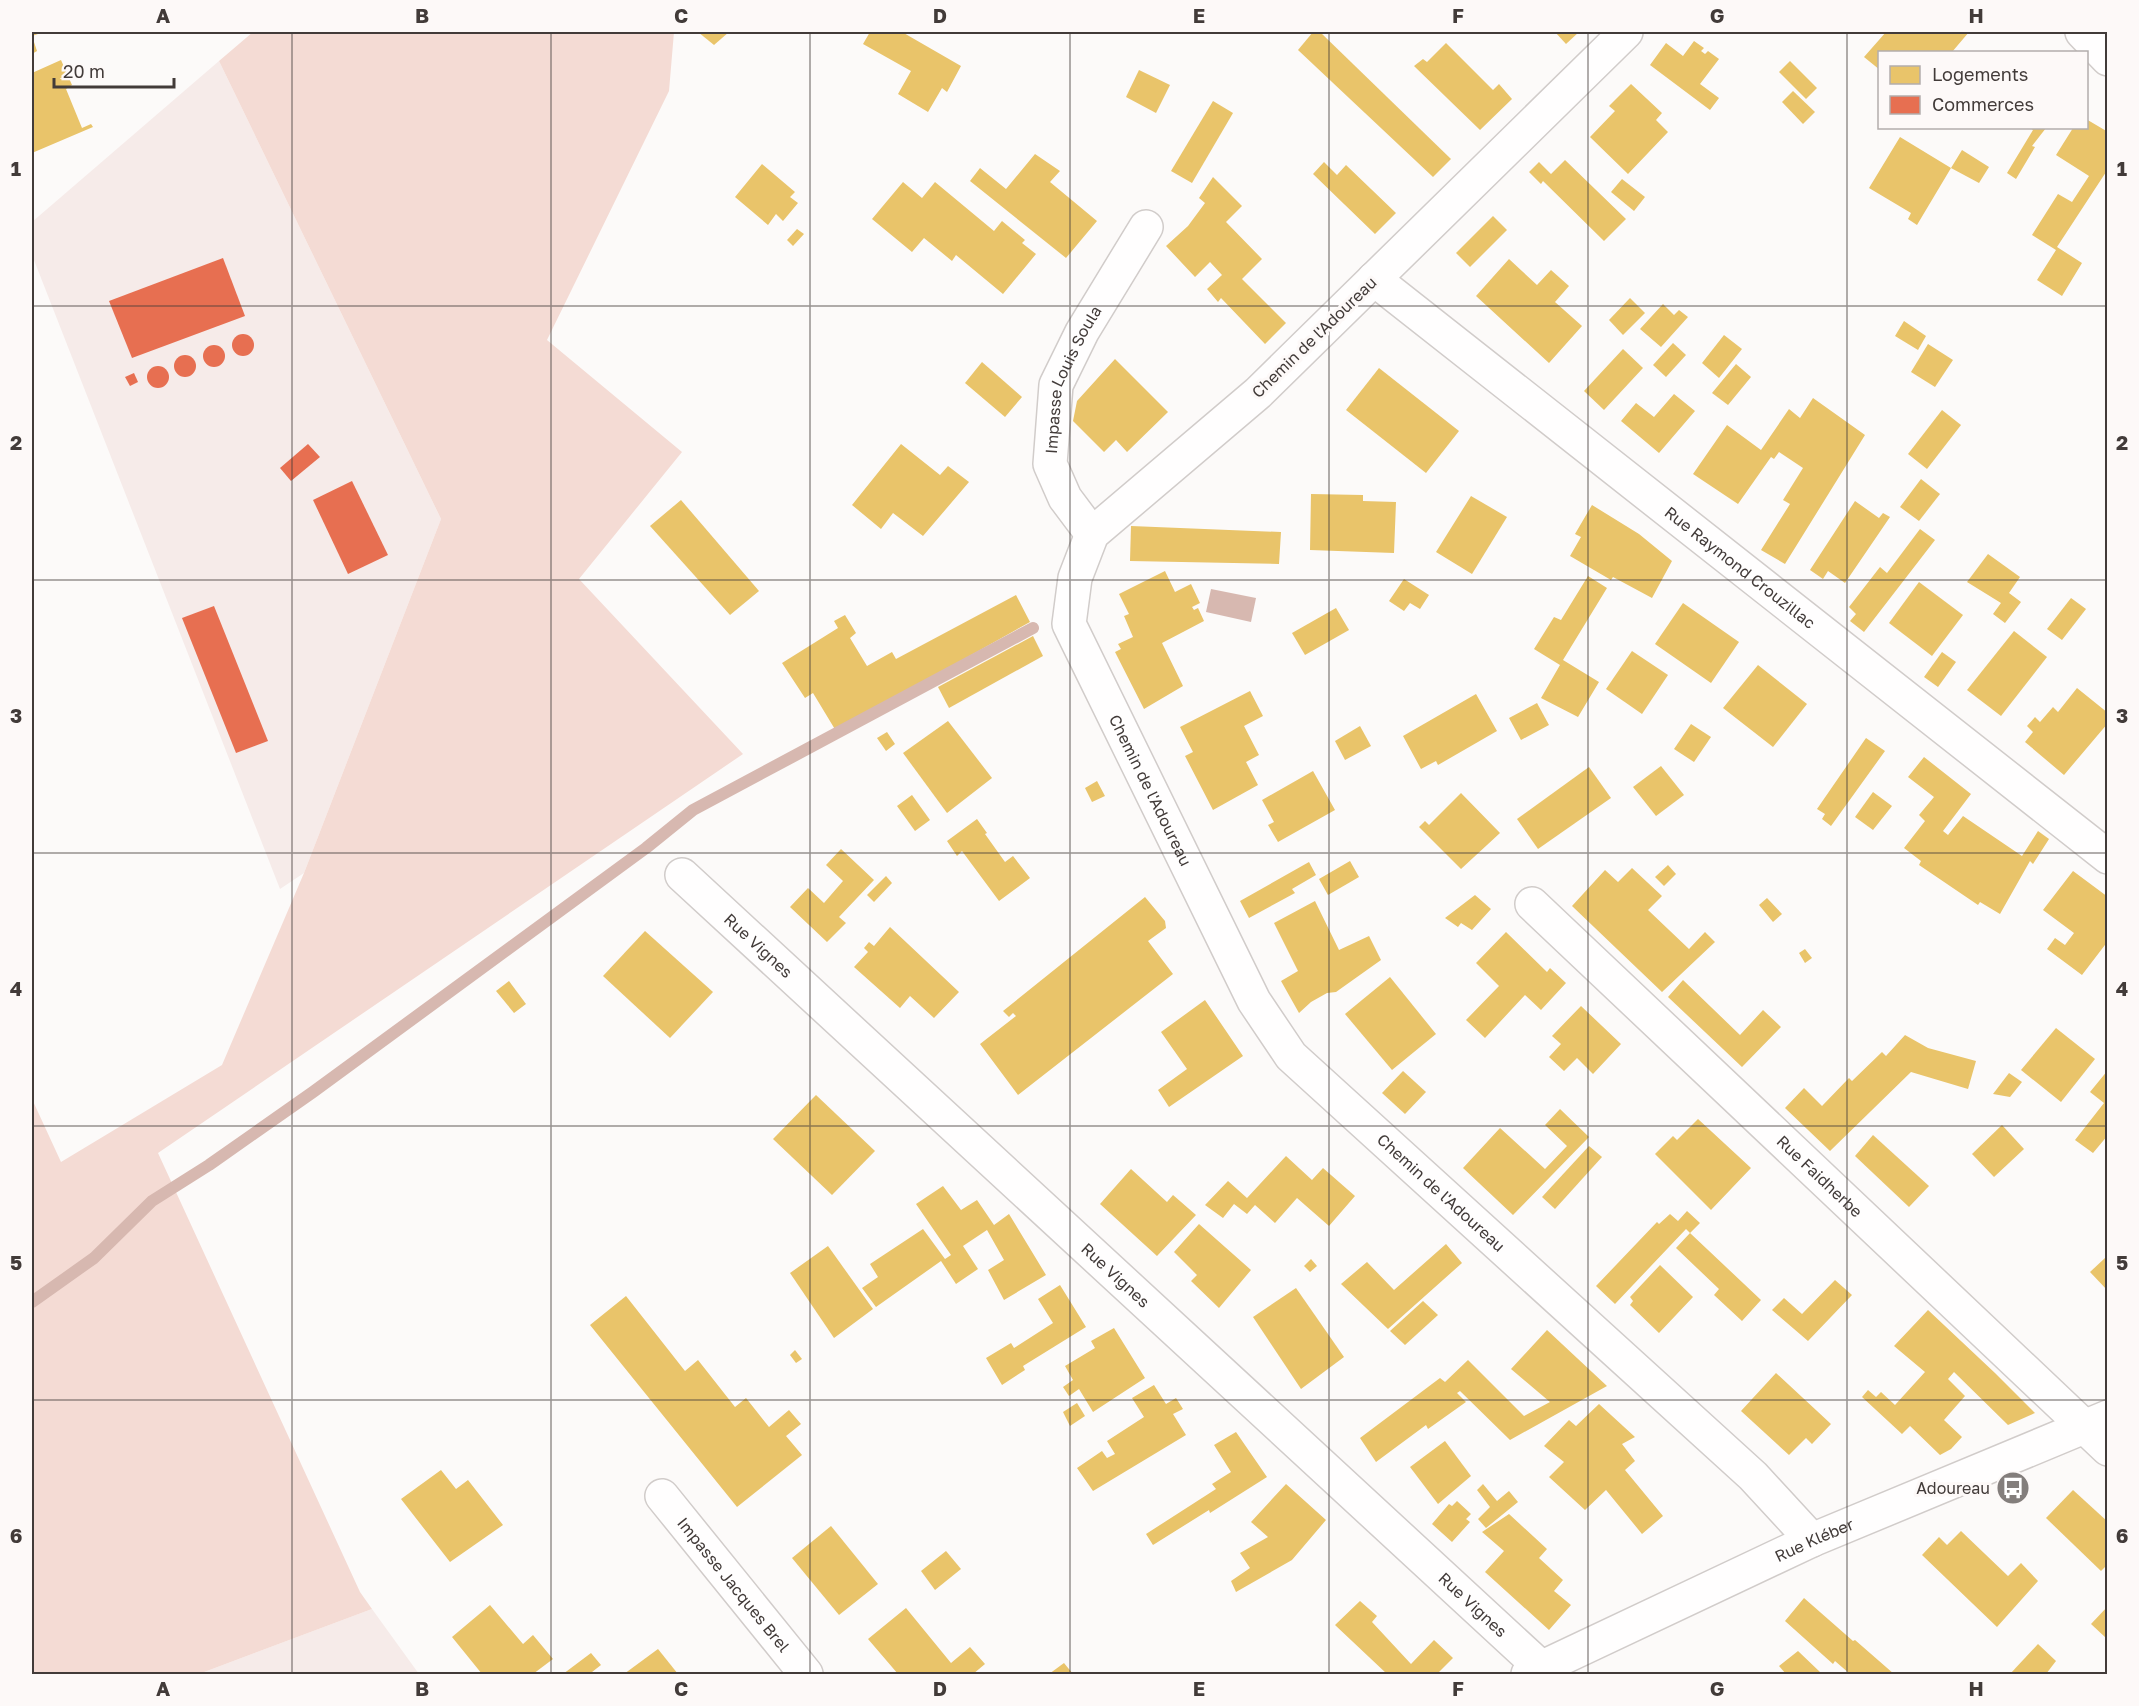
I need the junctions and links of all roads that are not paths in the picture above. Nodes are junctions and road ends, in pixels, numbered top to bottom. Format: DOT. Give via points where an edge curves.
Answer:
graph roads {
  1 [pos="1626,32"];
  2 [pos="2082,32"];
  3 [pos="2108,59"];
  4 [pos="1146,227"];
  5 [pos="1374,279"];
  6 [pos="1092,534"];
  7 [pos="2108,857"];
  8 [pos="682,875"];
  9 [pos="1532,904"];
  10 [pos="2095,1421"];
  11 [pos="2108,1449"];
  12 [pos="662,1496"];
  13 [pos="1812,1540"];
  14 [pos="1538,1672"];
  15 [pos="806,1674"];
  1 -- 5 [label="street, Chemin de l'Adoureau"];
  2 -- 3 [label="street"];
  4 -- 6 [label="street, Impasse Louis Soula" via="1082,332 1056,386 1050,464 1065,498"];
  5 -- 6 [label="street, Chemin de l'Adoureau" via="1258,393"];
  5 -- 7 [label="street, Rue Raymond Crouzillac"];
  6 -- 13 [label="street, Chemin de l'Adoureau" via="1075,578 1069,624 1254,1001 1291,1056 1753,1476"];
  8 -- 14 [label="street, Rue Vignes"];
  9 -- 10 [label="street, Rue Faidherbe"];
  10 -- 11 [label="street, Rue Faidherbe"];
  10 -- 13 [label="street, Rue Kléber"];
  12 -- 15 [label="street, Impasse Jacques Brel"];
  13 -- 14 [label="street, Rue Kléber"];
}
